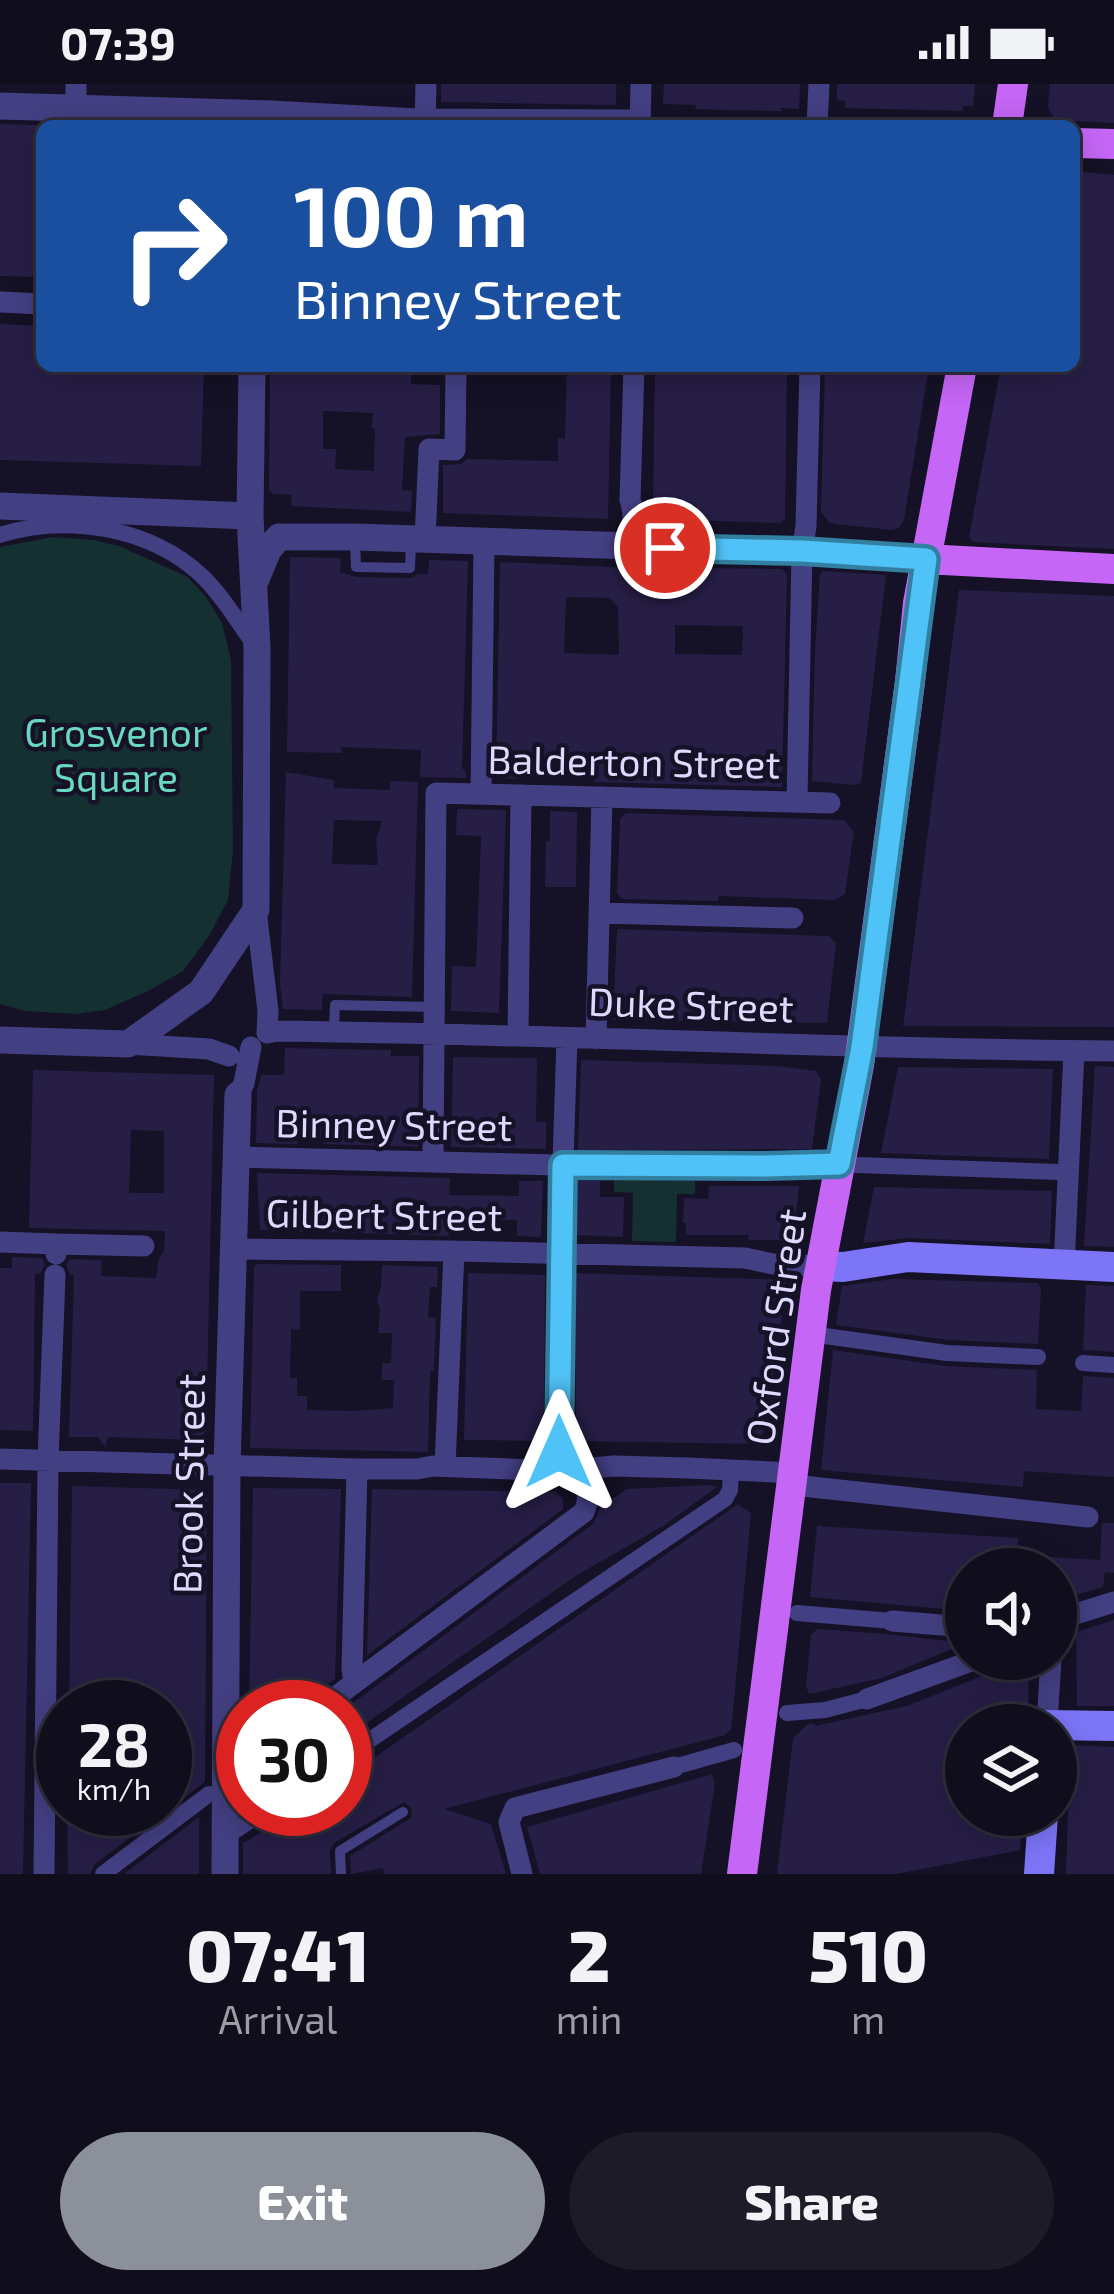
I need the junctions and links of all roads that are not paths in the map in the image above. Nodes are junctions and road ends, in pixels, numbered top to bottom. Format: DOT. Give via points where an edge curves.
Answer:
graph roads {
  1 [pos="254,84"];
  2 [pos="426,84"];
  3 [pos="641,84"];
  4 [pos="819,84"];
  5 [pos="1012,84"];
  6 [pos="76,97"];
  7 [pos="0,106"];
  8 [pos="254,120"];
  9 [pos="425,120"];
  10 [pos="639,120"];
  11 [pos="817,120"];
  12 [pos="1008,120"];
  13 [pos="1080,143"];
  14 [pos="1114,144"];
  15 [pos="0,302"];
  16 [pos="36,304"];
  17 [pos="252,372"];
  18 [pos="456,372"];
  19 [pos="634,372"];
  20 [pos="810,372"];
  21 [pos="961,372"];
  22 [pos="0,506"];
  23 [pos="250,516"];
  24 [pos="0,535"];
  25 [pos="418,540"];
  26 [pos="484,543"];
  27 [pos="623,547"];
  28 [pos="802,551"];
  29 [pos="926,559"];
  30 [pos="1114,569"];
  31 [pos="252,589"];
  32 [pos="257,648"];
  33 [pos="481,794"];
  34 [pos="521,795"];
  35 [pos="602,797"];
  36 [pos="797,802"];
  37 [pos="830,803"];
  38 [pos="256,910"];
  39 [pos="599,913"];
  40 [pos="793,918"];
  41 [pos="436,1006"];
  42 [pos="334,1031"];
  43 [pos="435,1034"];
  44 [pos="518,1036"];
  45 [pos="567,1038"];
  46 [pos="596,1039"];
  47 [pos="0,1040"];
  48 [pos="259,1040"];
  49 [pos="128,1044"];
  50 [pos="862,1047"];
  51 [pos="1074,1051"];
  52 [pos="1114,1051"];
  53 [pos="229,1056"];
  54 [pos="238,1095"];
  55 [pos="235,1157"];
  56 [pos="434,1162"];
  57 [pos="563,1165"];
  58 [pos="848,1165"];
  59 [pos="1063,1172"];
  60 [pos="0,1243"];
  61 [pos="144,1246"];
  62 [pos="233,1249"];
  63 [pos="454,1251"];
  64 [pos="560,1254"];
  65 [pos="56,1258"];
  66 [pos="821,1266"];
  67 [pos="1114,1267"];
  68 [pos="1064,1273"];
  69 [pos="825,1336"];
  70 [pos="1038,1357"];
  71 [pos="1083,1363"];
  72 [pos="1114,1365"];
  73 [pos="0,1459"];
  74 [pos="48,1460"];
  75 [pos="227,1466"];
  76 [pos="445,1466"];
  77 [pos="356,1469"];
  78 [pos="731,1469"];
  79 [pos="568,1471"];
  80 [pos="794,1479"];
  81 [pos="1088,1516"];
  82 [pos="1114,1602"];
  83 [pos="797,1612"];
  84 [pos="1077,1613"];
  85 [pos="892,1621"];
  86 [pos="945,1625"];
  87 [pos="945,1671"];
  88 [pos="232,1680"];
  89 [pos="354,1680"];
  90 [pos="358,1680"];
  91 [pos="867,1699"];
  92 [pos="787,1713"];
  93 [pos="1077,1725"];
  94 [pos="1114,1726"];
  95 [pos="372,1738"];
  96 [pos="734,1750"];
  97 [pos="674,1767"];
  98 [pos="209,1794"];
  99 [pos="404,1813"];
  100 [pos="228,1836"];
  101 [pos="1042,1836"];
  102 [pos="44,1874"];
  103 [pos="104,1874"];
  104 [pos="225,1874"];
  105 [pos="341,1874"];
  106 [pos="522,1874"];
  107 [pos="742,1874"];
  108 [pos="1039,1874"];
  1 -- 8 [label="street"];
  2 -- 9 [label="street"];
  3 -- 10 [label="street"];
  4 -- 11 [label="street"];
  5 -- 12 [label="main road"];
  6 -- 7 [label="street"];
  6 -- 8 [label="street"];
  13 -- 14 [label="main road"];
  15 -- 16 [label="street"];
  17 -- 23 [label="street"];
  18 -- 25 [label="street" via="455,450 429,449"];
  19 -- 27 [label="street" via="633,528"];
  20 -- 28 [label="street"];
  21 -- 29 [label="main road, Oxford Street"];
  22 -- 23 [label="street"];
  23 -- 31 [label="street"];
  24 -- 32 [label="street" via="69,525 153,545 202,576"];
  25 -- 26 [label="street"];
  25 -- 31 [label="street" via="279,537"];
  26 -- 27 [label="street"];
  26 -- 33 [label="street"];
  27 -- 28 [label="street"];
  28 -- 29 [label="street"];
  28 -- 36 [label="street"];
  29 -- 30 [label="main road"];
  29 -- 50 [label="main road, Oxford Street"];
  31 -- 32 [label="street"];
  32 -- 38 [label="street"];
  33 -- 34 [label="street, Balderton Street"];
  33 -- 41 [label="street, Balderton Street" via="436,793"];
  34 -- 35 [label="street, Balderton Street"];
  34 -- 44 [label="street"];
  35 -- 36 [label="street, Balderton Street"];
  35 -- 39 [label="street"];
  36 -- 37 [label="street, Balderton Street"];
  38 -- 48 [label="street" via="268,1011"];
  38 -- 49 [label="street" via="201,992"];
  39 -- 40 [label="street"];
  39 -- 46 [label="street"];
  41 -- 42 [label="lane" via="335,1005"];
  41 -- 43 [label="street"];
  42 -- 43 [label="street, Duke Street"];
  42 -- 48 [label="street, Duke Street" via="277,1030"];
  43 -- 44 [label="street, Duke Street"];
  43 -- 56 [label="street"];
  44 -- 45 [label="street, Duke Street"];
  45 -- 46 [label="street, Duke Street"];
  45 -- 57 [label="street"];
  46 -- 50 [label="street, Duke Street"];
  47 -- 49 [label="street"];
  48 -- 53 [label="street"];
  48 -- 54 [label="street, Brook Street"];
  49 -- 53 [label="street"];
  50 -- 51 [label="street, Duke Street"];
  50 -- 58 [label="main road, Oxford Street"];
  51 -- 52 [label="street, Duke Street"];
  51 -- 59 [label="street"];
  53 -- 54 [label="street, Brook Street"];
  54 -- 55 [label="street, Brook Street"];
  55 -- 56 [label="street, Binney Street"];
  55 -- 62 [label="street, Brook Street"];
  56 -- 57 [label="street, Binney Street"];
  57 -- 58 [label="street, Binney Street"];
  57 -- 64 [label="street"];
  58 -- 59 [label="street"];
  58 -- 66 [label="main road, Oxford Street"];
  59 -- 68 [label="street"];
  60 -- 65 [label="street"];
  61 -- 65 [label="street"];
  62 -- 63 [label="street, Gilbert Street"];
  62 -- 75 [label="street, Brook Street"];
  63 -- 64 [label="street, Gilbert Street"];
  63 -- 76 [label="street"];
  64 -- 66 [label="street, Gilbert Street"];
  64 -- 79 [label="street"];
  65 -- 74 [label="street"];
  66 -- 68 [label="main road" via="908,1257"];
  66 -- 80 [label="main road, Oxford Street"];
  67 -- 68 [label="main road"];
  69 -- 70 [label="street"];
  71 -- 72 [label="street"];
  73 -- 74 [label="street"];
  74 -- 75 [label="street"];
  74 -- 102 [label="street"];
  75 -- 77 [label="street"];
  75 -- 88 [label="street, Brook Street"];
  76 -- 77 [label="street"];
  76 -- 79 [label="street"];
  77 -- 89 [label="street"];
  78 -- 79 [label="street"];
  78 -- 80 [label="street"];
  78 -- 95 [label="street" via="725,1499"];
  79 -- 90 [label="street" via="588,1490 584,1512"];
  80 -- 81 [label="street"];
  80 -- 107 [label="main road, Oxford Street"];
  82 -- 84 [label="street"];
  83 -- 85 [label="street"];
  85 -- 86 [label="street"];
  87 -- 91 [label="street"];
  91 -- 92 [label="street"];
  93 -- 94 [label="main road"];
  96 -- 97 [label="street"];
  97 -- 106 [label="street" via="515,1808 509,1822"];
  98 -- 103 [label="street"];
  99 -- 105 [label="lane" via="340,1851"];
  100 -- 104 [label="street, Brook Street"];
  101 -- 108 [label="main road"];
}
